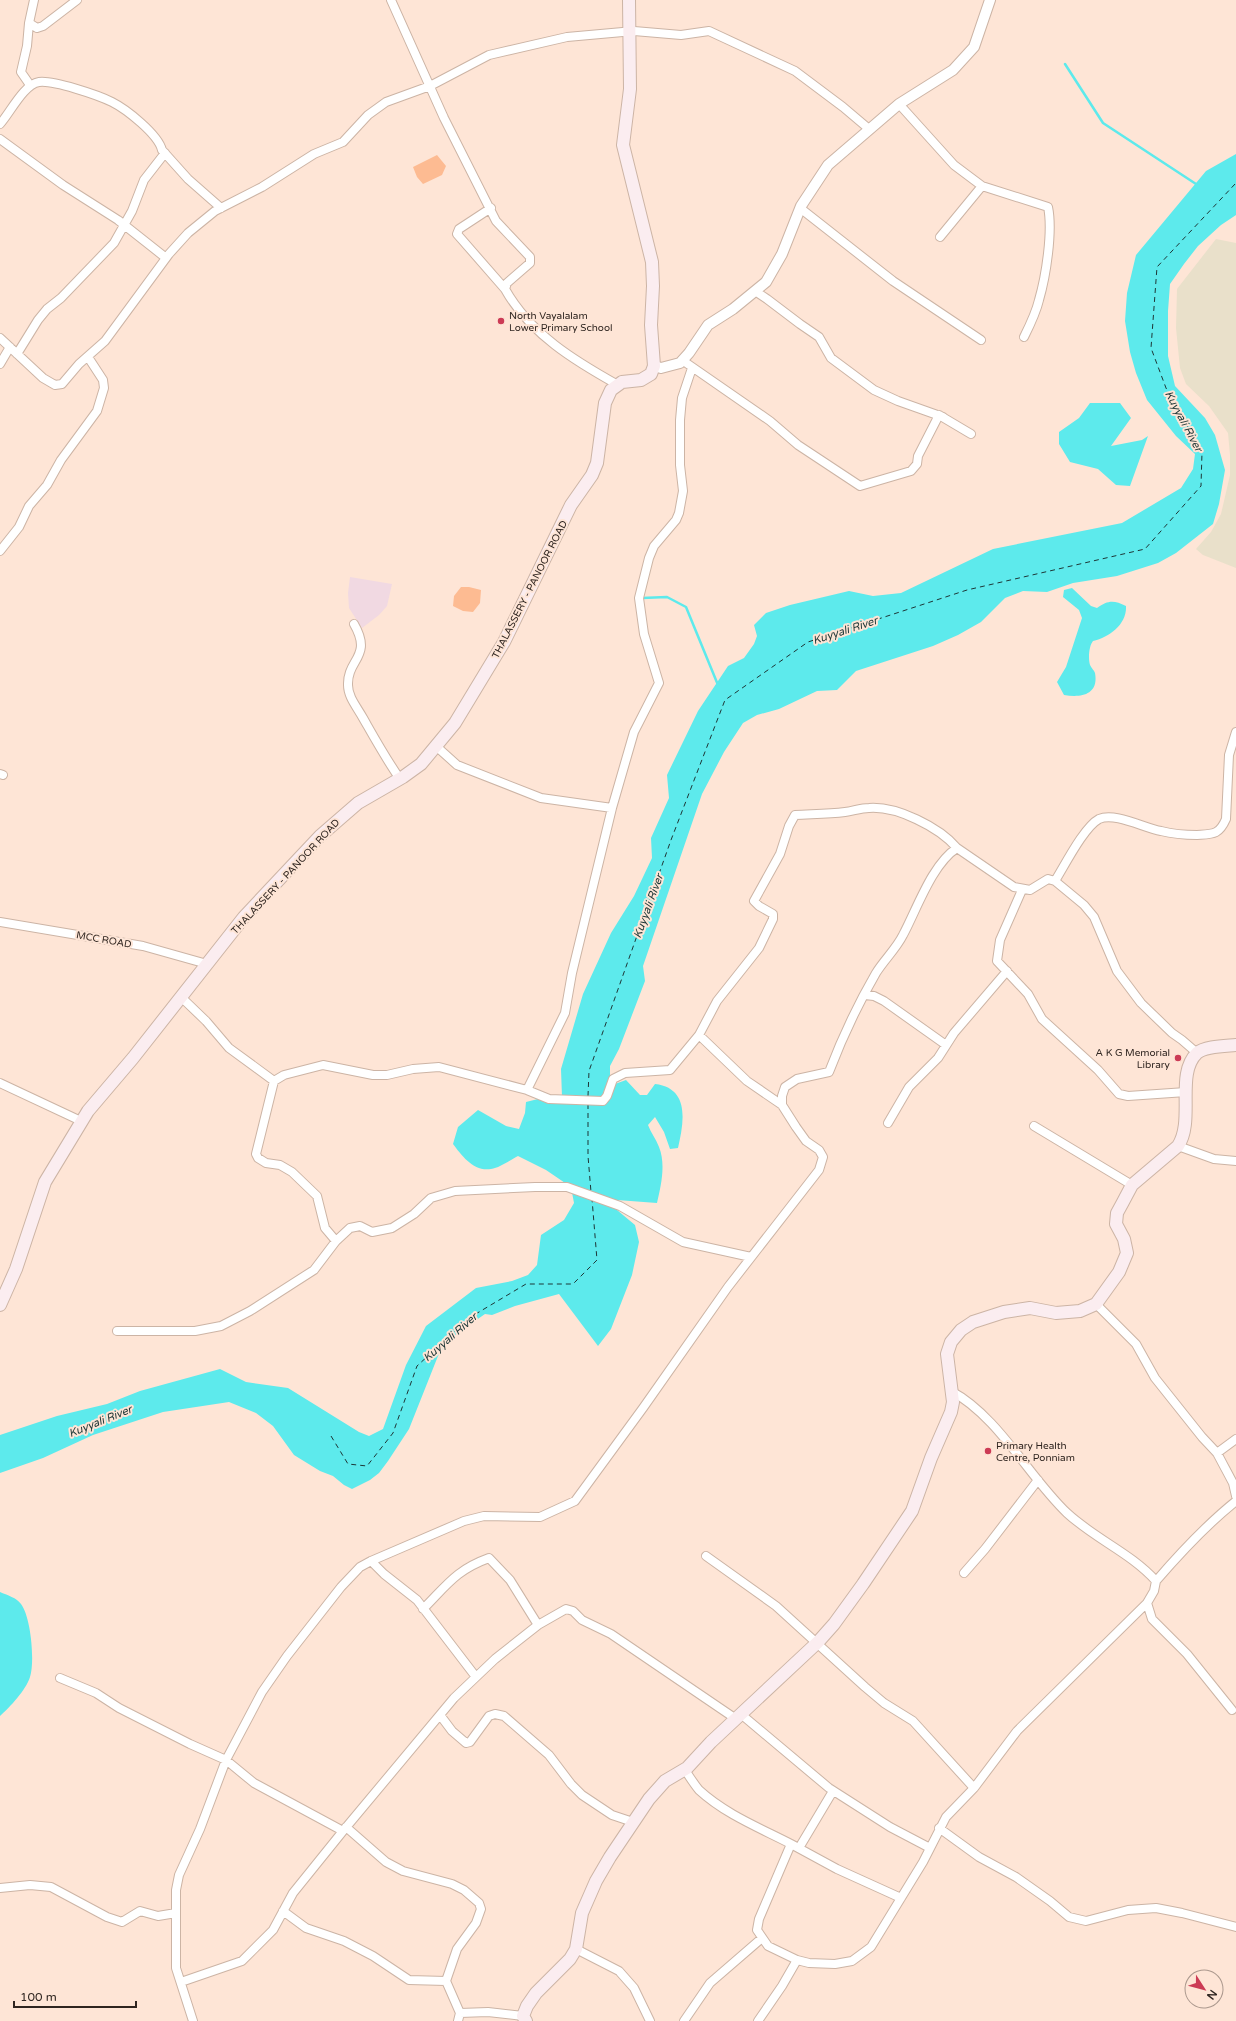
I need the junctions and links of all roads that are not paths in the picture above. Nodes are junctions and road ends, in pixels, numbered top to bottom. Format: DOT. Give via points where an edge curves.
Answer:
graph roads {
  1 [pos="34,0"];
  2 [pos="77,0"];
  3 [pos="391,0"];
  4 [pos="629,0"];
  5 [pos="990,0"];
  6 [pos="29,23"];
  7 [pos="629,31"];
  8 [pos="30,85"];
  9 [pos="430,86"];
  10 [pos="899,104"];
  11 [pos="0,124"];
  12 [pos="869,129"];
  13 [pos="0,139"];
  14 [pos="165,153"];
  15 [pos="982,186"];
  16 [pos="220,208"];
  17 [pos="491,208"];
  18 [pos="800,208"];
  19 [pos="124,224"];
  20 [pos="940,237"];
  21 [pos="166,258"];
  22 [pos="505,290"];
  23 [pos="755,291"];
  24 [pos="1024,337"];
  25 [pos="0,338"];
  26 [pos="981,340"];
  27 [pos="10,347"];
  28 [pos="17,354"];
  29 [pos="88,357"];
  30 [pos="682,360"];
  31 [pos="0,364"];
  32 [pos="654,366"];
  33 [pos="692,368"];
  34 [pos="618,385"];
  35 [pos="938,415"];
  36 [pos="957,422"];
  37 [pos="971,434"];
  38 [pos="0,551"];
  39 [pos="354,624"];
  40 [pos="1236,732"];
  41 [pos="437,747"];
  42 [pos="400,779"];
  43 [pos="612,808"];
  44 [pos="957,848"];
  45 [pos="1055,881"];
  46 [pos="1022,890"];
  47 [pos="0,922"];
  48 [pos="207,964"];
  49 [pos="1007,971"];
  50 [pos="865,995"];
  51 [pos="181,997"];
  52 [pos="699,1035"];
  53 [pos="946,1044"];
  54 [pos="1236,1046"];
  55 [pos="1197,1053"];
  56 [pos="274,1081"];
  57 [pos="0,1083"];
  58 [pos="527,1090"];
  59 [pos="1186,1092"];
  60 [pos="782,1105"];
  61 [pos="81,1121"];
  62 [pos="888,1123"];
  63 [pos="1034,1126"];
  64 [pos="1178,1146"];
  65 [pos="1236,1162"];
  66 [pos="1132,1185"];
  67 [pos="336,1241"];
  68 [pos="751,1257"];
  69 [pos="0,1304"];
  70 [pos="1096,1304"];
  71 [pos="117,1331"];
  72 [pos="951,1391"];
  73 [pos="1236,1439"];
  74 [pos="1217,1453"];
  75 [pos="1038,1480"];
  76 [pos="1236,1496"];
  77 [pos="1236,1500"];
  78 [pos="706,1556"];
  79 [pos="371,1561"];
  80 [pos="964,1573"];
  81 [pos="1156,1581"];
  82 [pos="1147,1603"];
  83 [pos="423,1609"];
  84 [pos="538,1625"];
  85 [pos="818,1642"];
  86 [pos="476,1677"];
  87 [pos="60,1678"];
  88 [pos="1235,1711"];
  89 [pos="440,1715"];
  90 [pos="739,1717"];
  91 [pos="226,1760"];
  92 [pos="684,1770"];
  93 [pos="974,1788"];
  94 [pos="833,1791"];
  95 [pos="633,1822"];
  96 [pos="939,1828"];
  97 [pos="345,1829"];
  98 [pos="791,1844"];
  99 [pos="799,1848"];
  100 [pos="930,1848"];
  101 [pos="0,1888"];
  102 [pos="901,1898"];
  103 [pos="283,1911"];
  104 [pos="176,1912"];
  105 [pos="1236,1928"];
  106 [pos="762,1938"];
  107 [pos="576,1949"];
  108 [pos="797,1960"];
  109 [pos="446,1981"];
  110 [pos="181,1982"];
  111 [pos="459,2017"];
  112 [pos="524,2018"];
  113 [pos="193,2021"];
  114 [pos="650,2021"];
  115 [pos="684,2021"];
  116 [pos="758,2021"];
  1 -- 6 [label="street"];
  2 -- 6 [label="street" via="43,26 36,28"];
  3 -- 9 [label="street"];
  4 -- 7 [label="main road"];
  5 -- 10 [label="street" via="974,47 953,70"];
  6 -- 8 [label="street" via="21,72"];
  7 -- 9 [label="street" via="567,37 489,55"];
  7 -- 12 [label="street" via="681,36 709,31 795,71"];
  7 -- 32 [label="main road" via="630,89 623,145 652,262 651,325"];
  8 -- 11 [label="street"];
  8 -- 14 [label="street" via="51,82 112,102 149,131"];
  9 -- 16 [label="street" via="386,102 368,115 343,142 314,154 262,187"];
  9 -- 17 [label="street" via="465,161"];
  10 -- 12 [label="street"];
  10 -- 15 [label="street" via="954,165"];
  12 -- 18 [label="street" via="828,165"];
  13 -- 19 [label="street" via="63,185"];
  14 -- 16 [label="street" via="188,179"];
  14 -- 19 [label="street" via="144,180"];
  15 -- 20 [label="street"];
  15 -- 24 [label="street" via="1048,207 1049,238 1040,299"];
  16 -- 21 [label="street" via="188,233"];
  17 -- 22 [label="street" via="496,221 530,257 530,263 506,284"];
  17 -- 22 [label="street" via="459,229 457,234"];
  18 -- 23 [label="street" via="782,254 766,282"];
  18 -- 26 [label="street" via="893,281"];
  19 -- 21 [label="street"];
  19 -- 28 [label="street" via="114,243 38,320"];
  21 -- 29 [label="street" via="105,341"];
  22 -- 34 [label="street" via="512,302 538,331 557,348"];
  23 -- 30 [label="street" via="708,325"];
  23 -- 35 [label="street" via="819,337 831,358 874,390"];
  25 -- 27 [label="street"];
  27 -- 28 [label="street"];
  27 -- 31 [label="street"];
  28 -- 29 [label="street" via="43,378 55,385 62,384"];
  29 -- 38 [label="street" via="103,380 104,388 97,411"];
  30 -- 32 [label="street" via="680,363 661,368"];
  30 -- 33 [label="street"];
  32 -- 34 [label="main road" via="651,374 641,380 622,382"];
  33 -- 35 [label="street" via="759,413 798,445 860,486 911,471 917,464 918,456"];
  33 -- 43 [label="street" via="682,398 680,420 683,491 679,513 654,546 639,598 644,634 659,683 634,732"];
  34 -- 41 [label="main road, THALASSERY - PANOOR ROAD" via="611,390 605,403 592,475 571,505 504,642 456,723"];
  35 -- 36 [label="street"];
  35 -- 37 [label="street"];
  39 -- 42 [label="street" via="361,636 360,651 349,674 350,696"];
  40 -- 45 [label="street" via="1229,755 1226,819 1222,828 1214,834 1182,835 1110,817 1100,819 1089,826"];
  41 -- 42 [label="main road, THALASSERY - PANOOR ROAD" via="421,764"];
  41 -- 43 [label="street" via="457,765 542,798"];
  42 -- 48 [label="main road, THALASSERY - PANOOR ROAD" via="358,803 320,836 244,917"];
  43 -- 58 [label="street" via="572,972 565,1013"];
  44 -- 46 [label="street"];
  44 -- 50 [label="street" via="948,854 929,884 902,937 877,972"];
  44 -- 52 [label="street" via="926,823 887,809 870,808 795,815 780,854 754,901 773,914 774,920 759,948 717,1000"];
  45 -- 46 [label="street" via="1048,879 1030,890"];
  45 -- 55 [label="street" via="1084,905 1094,917 1117,971 1141,1003"];
  46 -- 49 [label="street" via="998,950 997,961"];
  47 -- 48 [label="street, MCC ROAD" via="143,946"];
  48 -- 51 [label="main road, THALASSERY - PANOOR ROAD"];
  49 -- 53 [label="street"];
  49 -- 59 [label="street" via="1028,994 1042,1020 1098,1070 1119,1094 1128,1096"];
  50 -- 53 [label="street" via="884,1001"];
  50 -- 60 [label="street" via="829,1072 797,1079 785,1087"];
  51 -- 56 [label="street" via="229,1048"];
  51 -- 61 [label="main road, THALASSERY - PANOOR ROAD"];
  52 -- 58 [label="street" via="670,1070 625,1073 613,1079 603,1101 549,1098"];
  52 -- 60 [label="street" via="747,1081"];
  53 -- 62 [label="street" via="938,1058 909,1087"];
  54 -- 55 [label="main road" via="1205,1049"];
  55 -- 59 [label="main road" via="1188,1068"];
  56 -- 58 [label="street" via="284,1075 323,1065 373,1075 439,1067"];
  56 -- 67 [label="street" via="256,1154 266,1163 280,1164 292,1172 317,1196 325,1228"];
  57 -- 61 [label="street"];
  59 -- 64 [label="main road" via="1186,1119 1183,1139"];
  60 -- 68 [label="street" via="806,1141 819,1150 823,1157 822,1163 820,1170"];
  61 -- 69 [label="main road, THALASSERY - PANOOR ROAD" via="45,1182 16,1269"];
  63 -- 66 [label="street"];
  64 -- 65 [label="street" via="1214,1159"];
  64 -- 66 [label="main road"];
  66 -- 70 [label="main road" via="1117,1214 1116,1224 1124,1239 1127,1254 1124,1264"];
  67 -- 68 [label="street" via="355,1226 372,1232 392,1228 414,1214 431,1198 455,1192 567,1187 620,1206 683,1242"];
  67 -- 71 [label="street" via="314,1270 250,1311 221,1326 195,1331"];
  68 -- 79 [label="street" via="575,1501 540,1517 484,1516 464,1521"];
  70 -- 72 [label="main road" via="1080,1311 1056,1314 1030,1308 1004,1312 973,1322 961,1330 951,1342 947,1354"];
  70 -- 74 [label="street" via="1136,1344 1163,1390"];
  72 -- 75 [label="street" via="962,1397 980,1414"];
  72 -- 85 [label="main road" via="951,1412 912,1511 863,1584"];
  73 -- 74 [label="street"];
  74 -- 76 [label="street" via="1234,1483"];
  75 -- 80 [label="street"];
  75 -- 81 [label="street" via="1067,1513 1110,1546 1126,1553 1143,1566"];
  77 -- 81 [label="street" via="1201,1531"];
  78 -- 85 [label="street" via="776,1606"];
  79 -- 83 [label="street" via="417,1600"];
  79 -- 91 [label="street" via="360,1567 342,1586 287,1656 262,1692"];
  81 -- 82 [label="street"];
  82 -- 88 [label="street" via="1152,1619 1187,1654"];
  82 -- 93 [label="street" via="1017,1731"];
  83 -- 84 [label="street" via="447,1581 472,1564 489,1558 510,1580"];
  83 -- 86 [label="street"];
  84 -- 86 [label="street"];
  84 -- 90 [label="street" via="566,1609 570,1610 582,1620 619,1639"];
  85 -- 90 [label="main road" via="780,1675"];
  85 -- 93 [label="street" via="884,1703 912,1721"];
  86 -- 89 [label="street"];
  87 -- 91 [label="street" via="96,1693 119,1708"];
  89 -- 95 [label="street" via="452,1732 466,1743 470,1742 490,1716 504,1716 549,1755 582,1795 612,1815"];
  89 -- 97 [label="street"];
  90 -- 92 [label="main road"];
  90 -- 94 [label="street"];
  91 -- 97 [label="street" via="254,1783"];
  91 -- 104 [label="street" via="200,1829 179,1875"];
  92 -- 95 [label="main road" via="665,1781"];
  92 -- 98 [label="street" via="698,1789 714,1802"];
  93 -- 96 [label="street"];
  94 -- 99 [label="street"];
  94 -- 100 [label="street" via="890,1827"];
  95 -- 107 [label="main road" via="596,1881 582,1913"];
  96 -- 100 [label="street"];
  96 -- 105 [label="street" via="980,1857 1016,1877 1069,1917 1086,1920 1128,1910 1156,1908"];
  97 -- 103 [label="street" via="293,1893"];
  97 -- 109 [label="street" via="386,1862 403,1871 452,1884 479,1902 481,1908 476,1923 457,1949"];
  98 -- 99 [label="street"];
  98 -- 106 [label="street" via="759,1919 757,1930"];
  99 -- 102 [label="street" via="837,1869"];
  100 -- 102 [label="street"];
  101 -- 104 [label="street" via="30,1885 51,1887 107,1917 122,1922 140,1911 158,1916"];
  102 -- 108 [label="street" via="871,1947 852,1961 835,1964"];
  103 -- 109 [label="street" via="306,1928 344,1941 373,1956 409,1980"];
  103 -- 110 [label="street" via="273,1930 242,1961"];
  104 -- 110 [label="street" via="176,1968"];
  106 -- 108 [label="street" via="768,1946"];
  106 -- 115 [label="street" via="710,1983"];
  107 -- 112 [label="main road" via="570,1959 536,1993 527,2006"];
  107 -- 114 [label="street" via="619,1971 634,1988"];
  108 -- 116 [label="street"];
  109 -- 111 [label="street"];
  110 -- 113 [label="street"];
  111 -- 112 [label="street" via="488,2012"];
}
